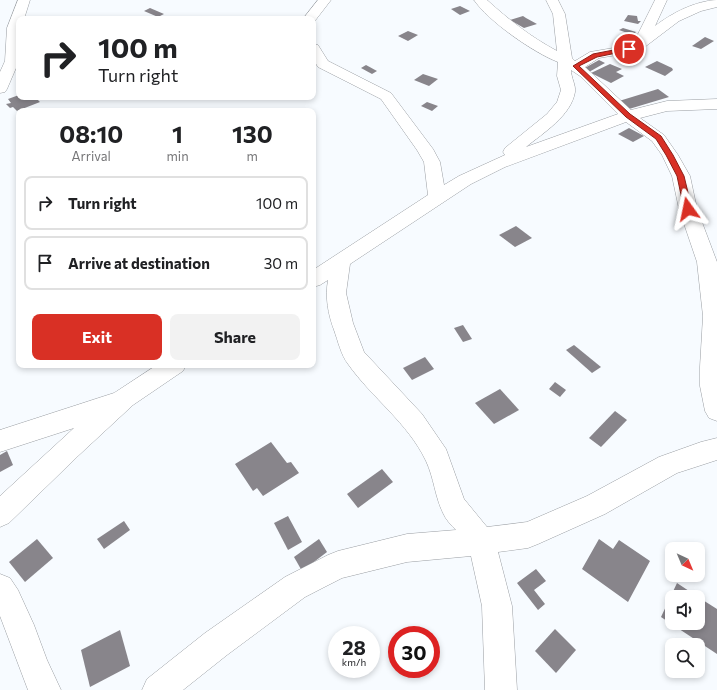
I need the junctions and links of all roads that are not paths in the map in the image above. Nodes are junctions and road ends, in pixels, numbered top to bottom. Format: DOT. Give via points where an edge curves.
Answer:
graph roads {
  1 [pos="24,0"];
  2 [pos="325,0"];
  3 [pos="480,0"];
  4 [pos="552,0"];
  5 [pos="661,0"];
  6 [pos="717,2"];
  7 [pos="18,16"];
  8 [pos="312,16"];
  9 [pos="16,22"];
  10 [pos="641,43"];
  11 [pos="316,53"];
  12 [pos="570,63"];
  13 [pos="0,89"];
  14 [pos="717,104"];
  15 [pos="628,116"];
  16 [pos="499,163"];
  17 [pos="437,197"];
  18 [pos="341,262"];
  19 [pos="316,278"];
  20 [pos="170,368"];
  21 [pos="125,398"];
  22 [pos="717,411"];
  23 [pos="0,441"];
  24 [pos="717,450"];
  25 [pos="0,514"];
  26 [pos="480,541"];
  27 [pos="0,588"];
  28 [pos="45,690"];
  29 [pos="158,690"];
  30 [pos="501,690"];
  1 -- 7 [label="street"];
  2 -- 8 [label="street"];
  3 -- 12 [label="street" via="504,22 532,42"];
  4 -- 12 [label="street" via="559,14"];
  5 -- 10 [label="street"];
  6 -- 10 [label="street" via="674,18"];
  9 -- 13 [label="street" via="12,61"];
  10 -- 12 [label="street" via="629,49"];
  11 -- 17 [label="street" via="323,64 386,96 432,162"];
  12 -- 15 [label="street" via="585,73"];
  12 -- 16 [label="street" via="564,76 568,90 564,103 552,117"];
  14 -- 15 [label="street" via="667,106"];
  15 -- 16 [label="street"];
  15 -- 22 [label="street" via="658,138 670,155 681,176 688,209 707,262 714,316 711,367"];
  16 -- 17 [label="street"];
  17 -- 18 [label="street"];
  18 -- 19 [label="street"];
  18 -- 26 [label="street" via="336,293 342,322 355,357 413,421 437,457 453,506"];
  20 -- 21 [label="street"];
  21 -- 23 [label="street"];
  21 -- 25 [label="street"];
  24 -- 26 [label="street" via="668,465 596,506 528,535"];
  26 -- 29 [label="street" via="408,548 338,565 295,587"];
  26 -- 30 [label="street" via="497,606"];
  27 -- 28 [label="street" via="20,623 30,656"];
}
